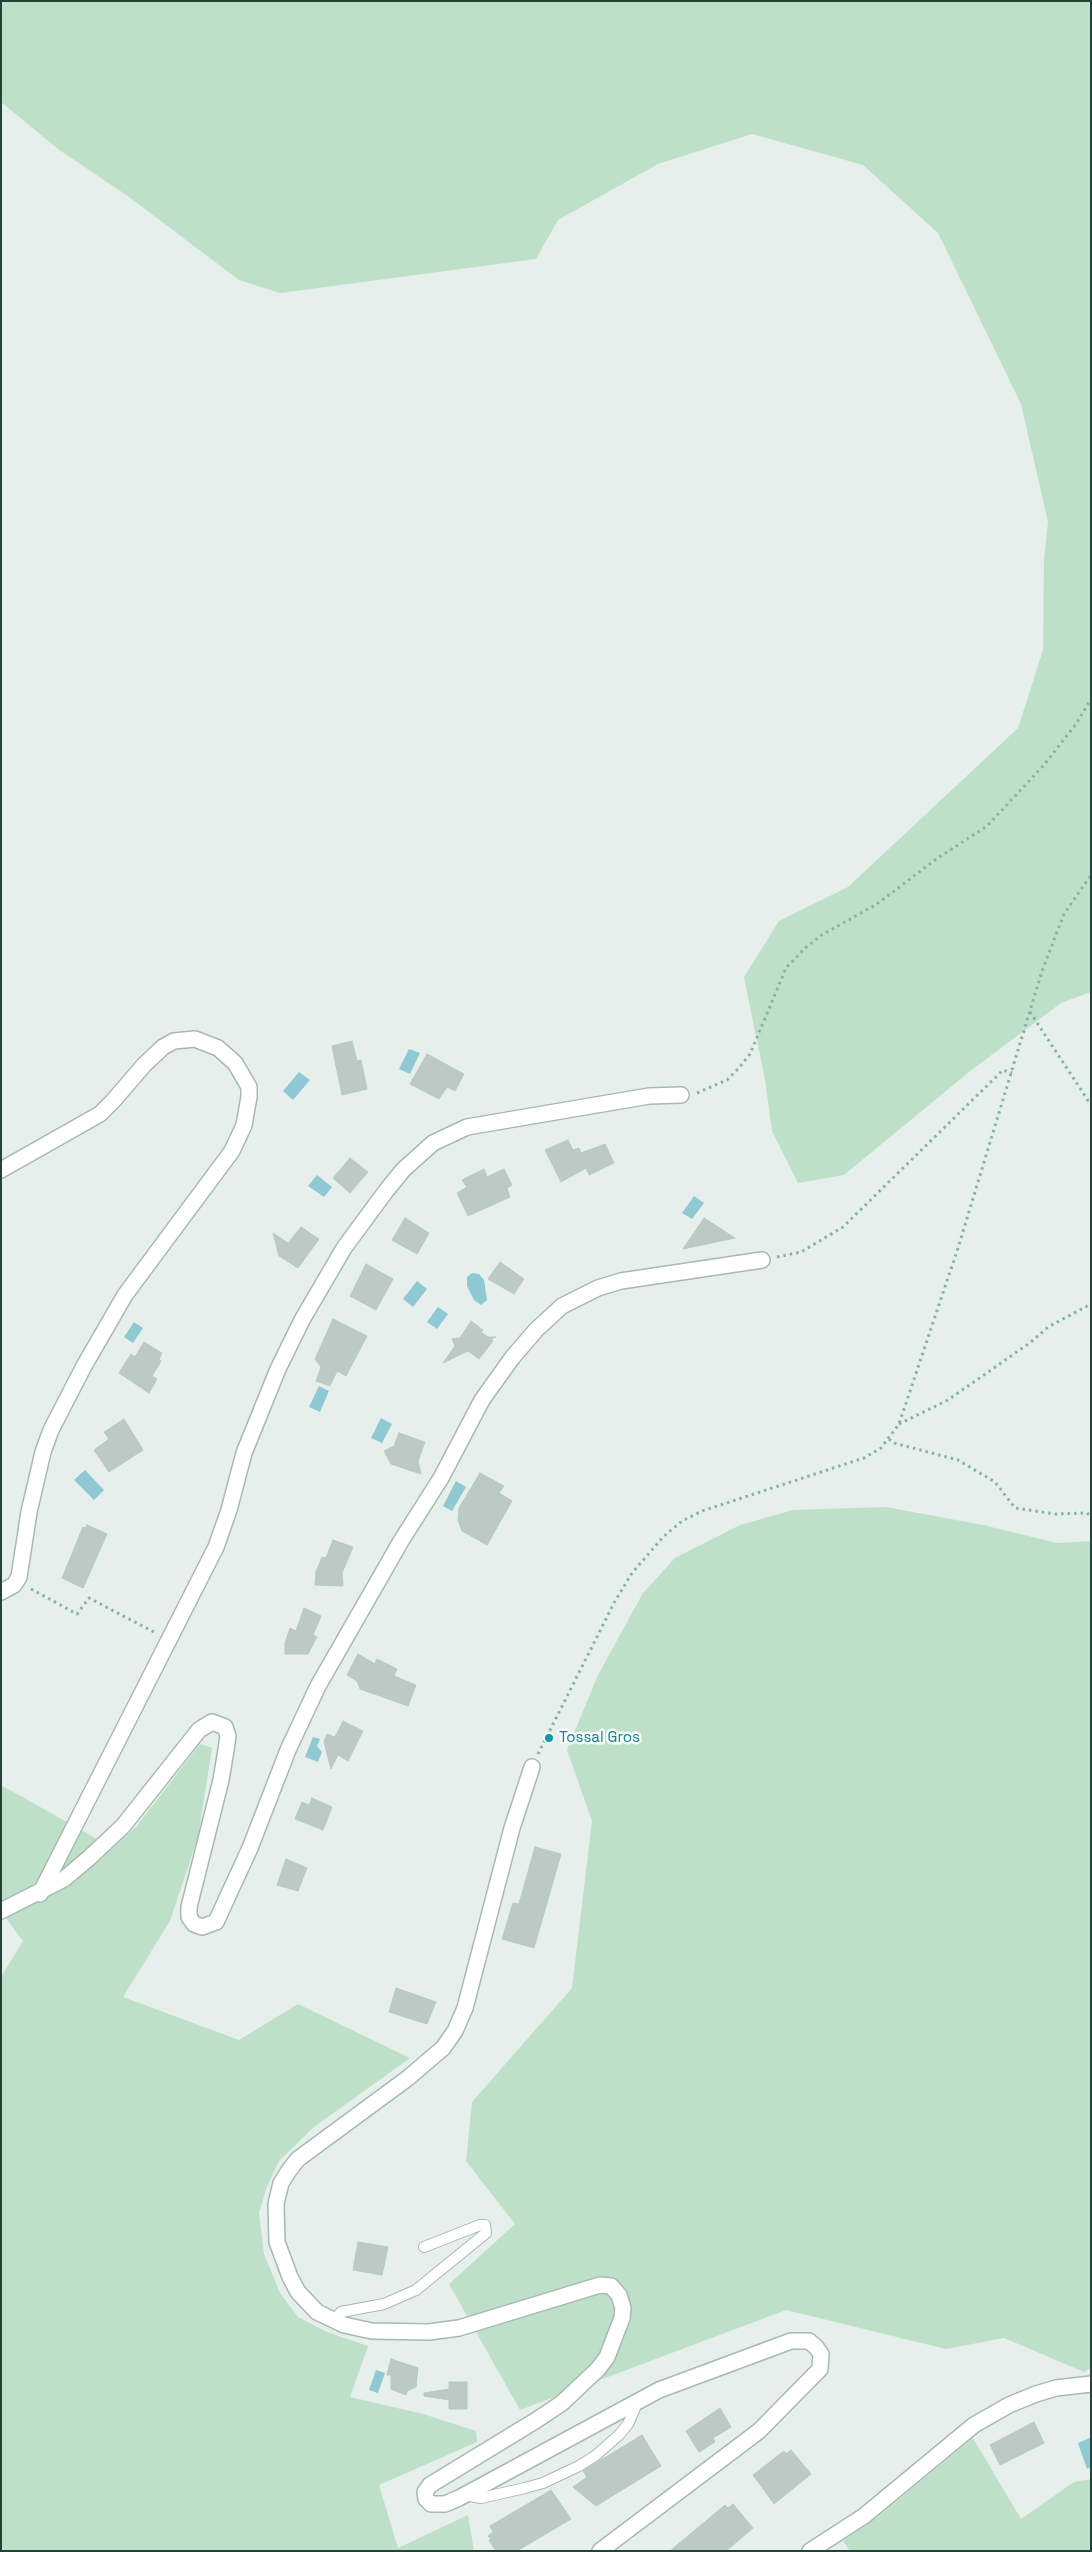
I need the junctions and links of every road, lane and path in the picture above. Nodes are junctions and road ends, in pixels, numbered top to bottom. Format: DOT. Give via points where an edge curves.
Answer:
graph roads {
  1 [pos="1091,700"];
  2 [pos="1091,875"];
  3 [pos="1030,1012"];
  4 [pos="1012,1073"];
  5 [pos="681,1095"];
  6 [pos="1091,1105"];
  7 [pos="1,1170"];
  8 [pos="762,1260"];
  9 [pos="1091,1304"];
  10 [pos="898,1424"];
  11 [pos="889,1439"];
  12 [pos="1091,1517"];
  13 [pos="17,1582"];
  14 [pos="1,1592"];
  15 [pos="170,1640"];
  16 [pos="532,1767"];
  17 [pos="40,1894"];
  18 [pos="1,1911"];
  19 [pos="424,2247"];
  20 [pos="333,2321"];
  21 [pos="1091,2384"];
  22 [pos="638,2401"];
  23 [pos="463,2495"];
  24 [pos="600,2551"];
  25 [pos="810,2551"];
  1 -- 5 [label="path" via="1043,766 987,826 877,904 820,936 793,960 786,968 750,1054 727,1080 699,1092"];
  2 -- 3 [label="path" via="1064,914"];
  3 -- 4 [label="path"];
  3 -- 6 [label="path"];
  4 -- 8 [label="path" via="1003,1070 828,1238 800,1252"];
  4 -- 10 [label="path" via="958,1248"];
  5 -- 15 [label="street" via="649,1096 467,1127 433,1143 404,1170 344,1248 302,1320 244,1453 220,1537"];
  7 -- 13 [label="street" via="100,1114 149,1060 174,1041 195,1039 218,1048 235,1063 249,1087 244,1125 232,1152 125,1295 51,1430 29,1512"];
  8 -- 17 [label="street" via="598,1288 562,1306 512,1358 482,1400 441,1478 318,1686 216,1922 202,1927 189,1917 226,1750 227,1732 216,1722 208,1723 199,1730 124,1826 64,1879"];
  9 -- 10 [label="path" via="1048,1327 948,1400"];
  10 -- 11 [label="path"];
  11 -- 12 [label="path" via="958,1460 995,1482 1015,1508 1055,1514 1087,1513"];
  11 -- 16 [label="path" via="864,1458 702,1511 682,1521 664,1536 632,1573 614,1604"];
  13 -- 14 [label="street"];
  13 -- 15 [label="path" via="77,1614 89,1598"];
  15 -- 17 [label="street"];
  16 -- 20 [label="street" via="512,1828 465,2008 455,2031 443,2048 408,2078 298,2159 281,2183 275,2226 280,2257 298,2292 317,2312"];
  17 -- 18 [label="street"];
  19 -- 20 [label="lane" via="483,2223 485,2225 486,2233 416,2290 384,2304 341,2312"];
  20 -- 23 [label="street" via="378,2332 429,2332 481,2323 600,2285 611,2286 619,2295 623,2308 618,2334 607,2357 583,2384 535,2421 430,2485 425,2492 426,2499 437,2506"];
  21 -- 25 [label="street" via="1036,2394 986,2418 957,2437 864,2516"];
  22 -- 23 [label="street"];
  22 -- 23 [label="lane" via="619,2435 579,2466 526,2488 481,2498"];
  22 -- 24 [label="street" via="659,2390 791,2341 808,2341 821,2354 820,2369 759,2431"];
}
